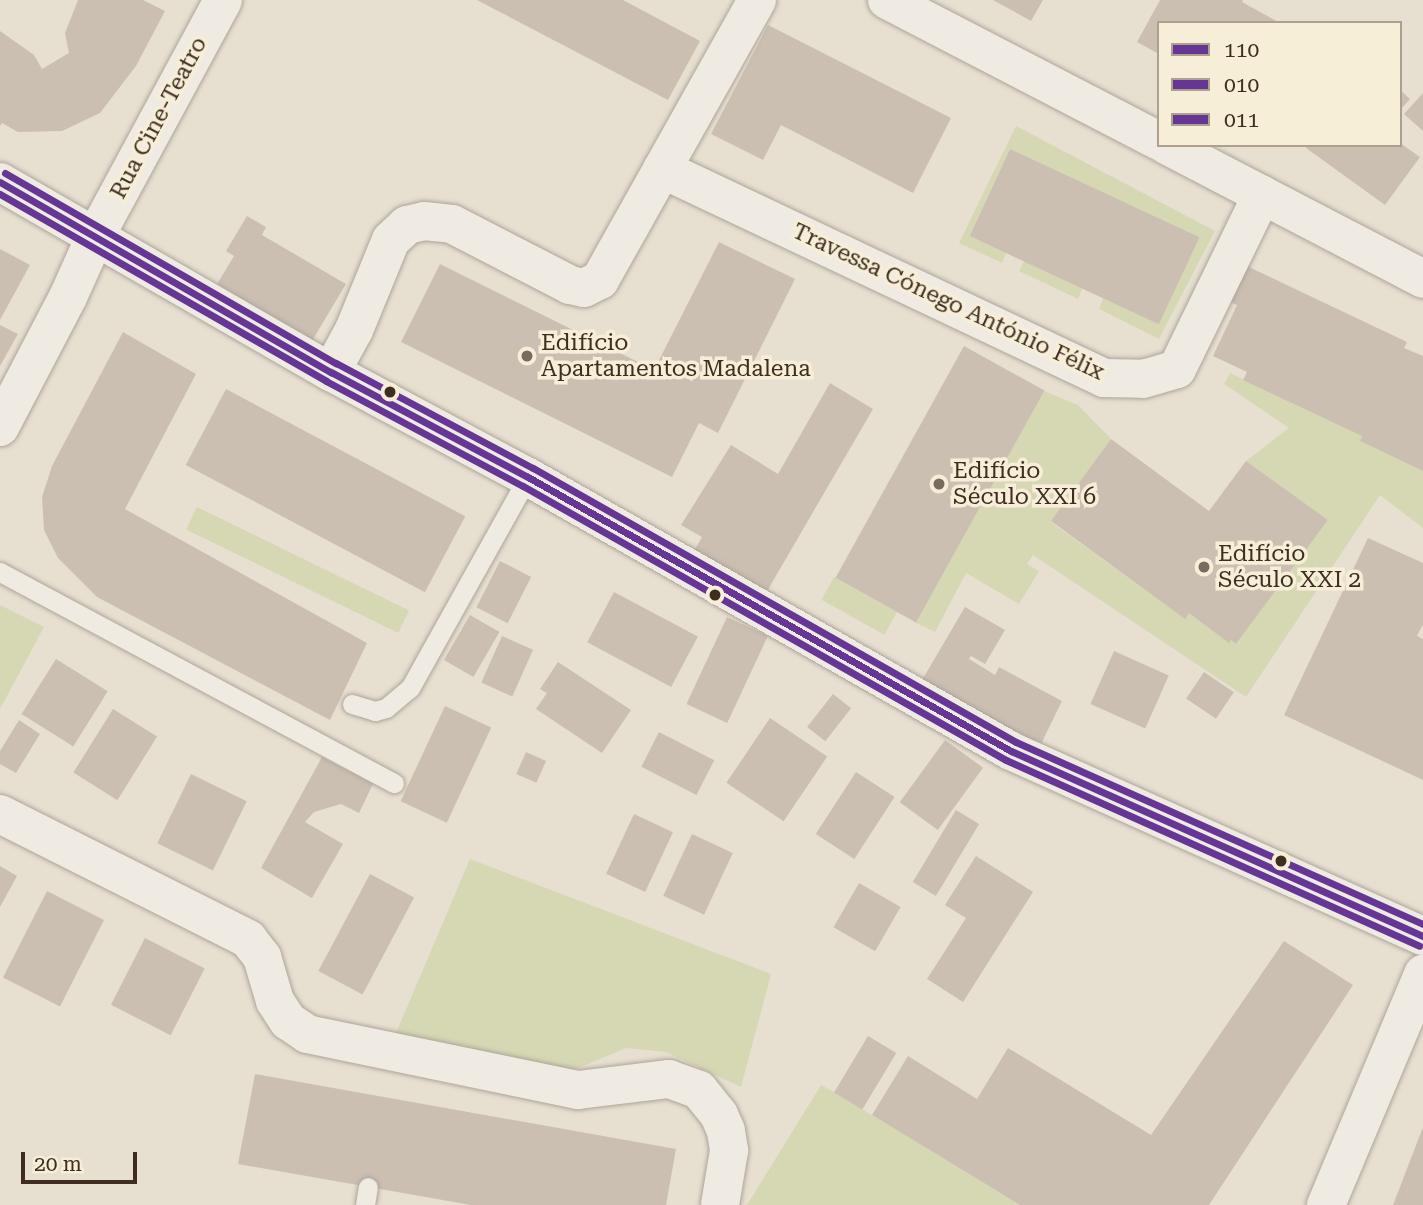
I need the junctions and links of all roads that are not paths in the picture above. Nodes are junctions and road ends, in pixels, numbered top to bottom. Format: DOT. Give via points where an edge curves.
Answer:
graph roads {
  1 [pos="223,0"];
  2 [pos="757,0"];
  3 [pos="887,0"];
  4 [pos="1157,140"];
  5 [pos="1170,147"];
  6 [pos="662,169"];
  7 [pos="0,182"];
  8 [pos="1262,195"];
  9 [pos="95,236"];
  10 [pos="1423,279"];
  11 [pos="331,372"];
  12 [pos="0,427"];
  13 [pos="528,477"];
  14 [pos="0,572"];
  15 [pos="352,704"];
  16 [pos="394,783"];
  17 [pos="0,814"];
  18 [pos="1423,936"];
  19 [pos="1423,974"];
  20 [pos="720,1205"];
  21 [pos="1326,1205"];
  1 -- 9 [label="street, Rua Cine-Teatro"];
  2 -- 6 [label="street"];
  3 -- 4 [label="street"];
  5 -- 8 [label="street"];
  6 -- 8 [label="street, Travessa Cónego António Félix" via="1104,377 1143,379 1177,369"];
  6 -- 11 [label="street" via="600,280 584,288 452,224 424,221 407,225 391,240 354,330"];
  7 -- 9 [label="street"];
  8 -- 10 [label="street"];
  9 -- 11 [label="street"];
  9 -- 12 [label="street, Rua Cine-Teatro"];
  11 -- 13 [label="street"];
  13 -- 15 [label="lane" via="410,688 386,708"];
  13 -- 18 [label="street" via="1011,751"];
  14 -- 16 [label="lane"];
  17 -- 20 [label="street" via="248,939 262,957 275,1001 288,1021 307,1034 578,1090 669,1079 699,1090 726,1131 729,1151"];
  19 -- 21 [label="street"];
}
